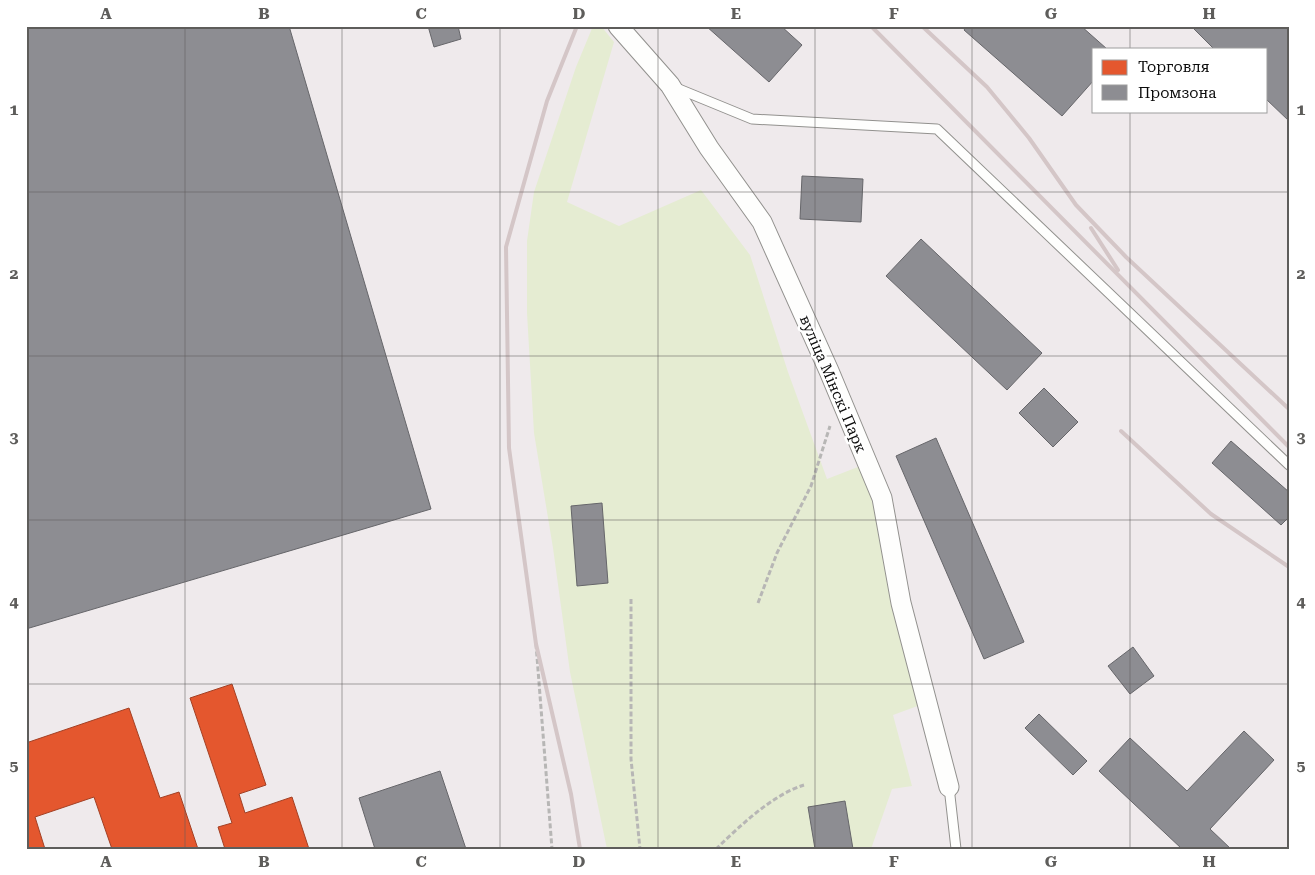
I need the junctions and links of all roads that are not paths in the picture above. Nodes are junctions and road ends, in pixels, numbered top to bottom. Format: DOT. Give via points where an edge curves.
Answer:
graph roads {
  1 [pos="618,26"];
  2 [pos="670,85"];
  3 [pos="1289,464"];
  4 [pos="949,787"];
  5 [pos="956,849"];
  1 -- 2 [label="street, вуліца Мінскі Парк"];
  2 -- 3 [label="lane" via="752,119 937,128"];
  2 -- 4 [label="street, вуліца Мінскі Парк" via="709,148 762,222 882,498 901,603"];
  4 -- 5 [label="lane"];
}
